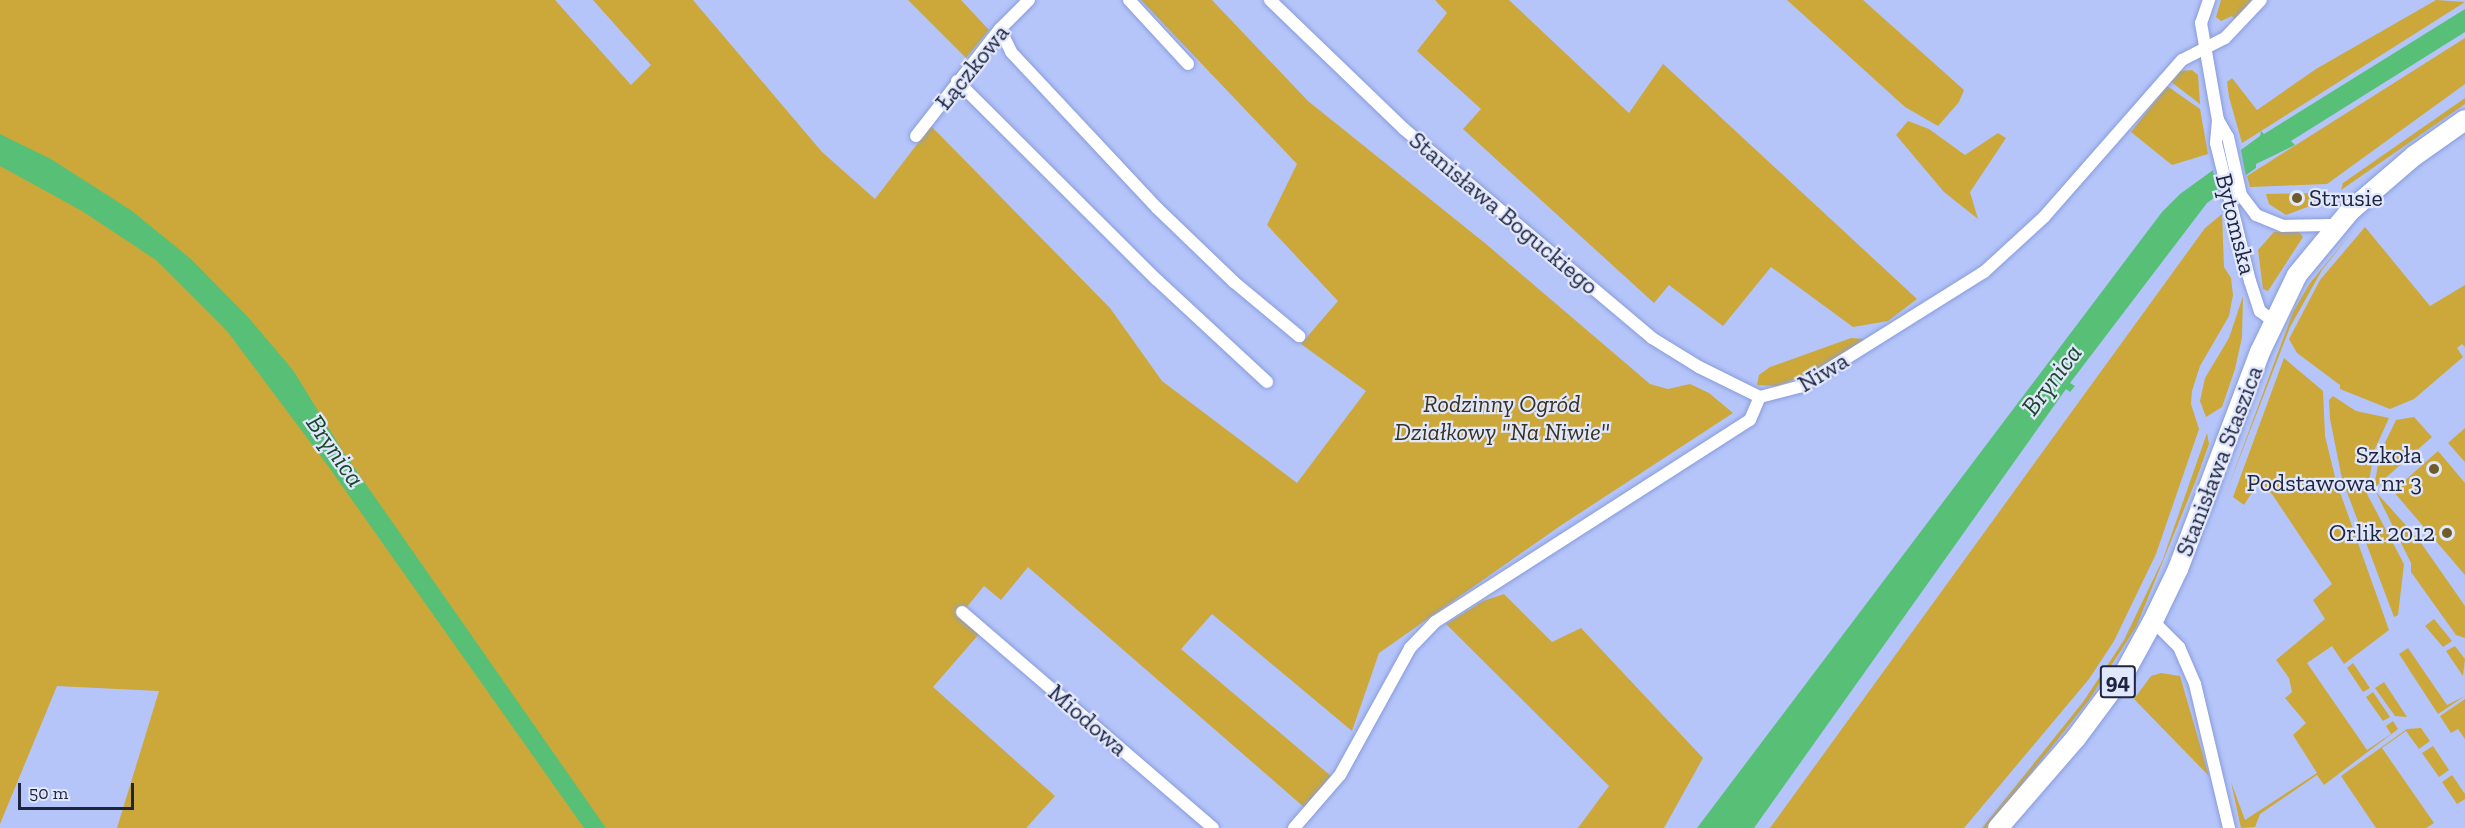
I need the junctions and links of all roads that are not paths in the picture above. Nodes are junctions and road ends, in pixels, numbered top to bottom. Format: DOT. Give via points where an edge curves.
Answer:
graph roads {
  1 [pos="1029,0"];
  2 [pos="1129,0"];
  3 [pos="1270,0"];
  4 [pos="2209,0"];
  5 [pos="2261,0"];
  6 [pos="1000,29"];
  7 [pos="2203,47"];
  8 [pos="1188,64"];
  9 [pos="957,81"];
  10 [pos="2218,120"];
  11 [pos="2465,120"];
  12 [pos="916,136"];
  13 [pos="2336,225"];
  14 [pos="2273,321"];
  15 [pos="1299,336"];
  16 [pos="1267,382"];
  17 [pos="1760,396"];
  18 [pos="962,612"];
  19 [pos="2153,621"];
  20 [pos="1213,828"];
  21 [pos="1294,828"];
  22 [pos="1998,828"];
  23 [pos="2229,828"];
  1 -- 6 [label="street, Łączkowa"];
  2 -- 8 [label="street"];
  3 -- 17 [label="street, Stanisława Boguckiego" via="1404,129 1652,338 1699,367"];
  4 -- 7 [label="street, Bytomska" via="2201,22"];
  5 -- 7 [label="street, Niwa" via="2234,32"];
  6 -- 9 [label="street, Łączkowa"];
  6 -- 15 [label="street" via="1011,52 1157,208 1234,282"];
  7 -- 10 [label="street, Bytomska"];
  7 -- 17 [label="street, Niwa" via="2164,79 2044,217 1984,272 1802,386"];
  9 -- 12 [label="street, Łączkowa"];
  9 -- 16 [label="street" via="1157,280"];
  10 -- 13 [label="street, Bytomska" via="2228,137 2240,192 2252,211 2273,224 2303,228"];
  10 -- 14 [label="street, Bytomska" via="2216,143 2230,202 2260,311"];
  11 -- 13 [label="main road, Stanisława Staszica / 94" via="2397,170"];
  13 -- 14 [label="main road, Stanisława Staszica / 94" via="2297,275"];
  14 -- 19 [label="main road, Stanisława Staszica / 94" via="2178,569"];
  17 -- 21 [label="street" via="1750,420 1436,622 1410,648 1340,775"];
  18 -- 20 [label="street, Miodowa"];
  19 -- 22 [label="main road, Stanisława Staszica / 94" via="2125,672 2076,738"];
  19 -- 23 [label="street" via="2179,646 2196,684"];
}
